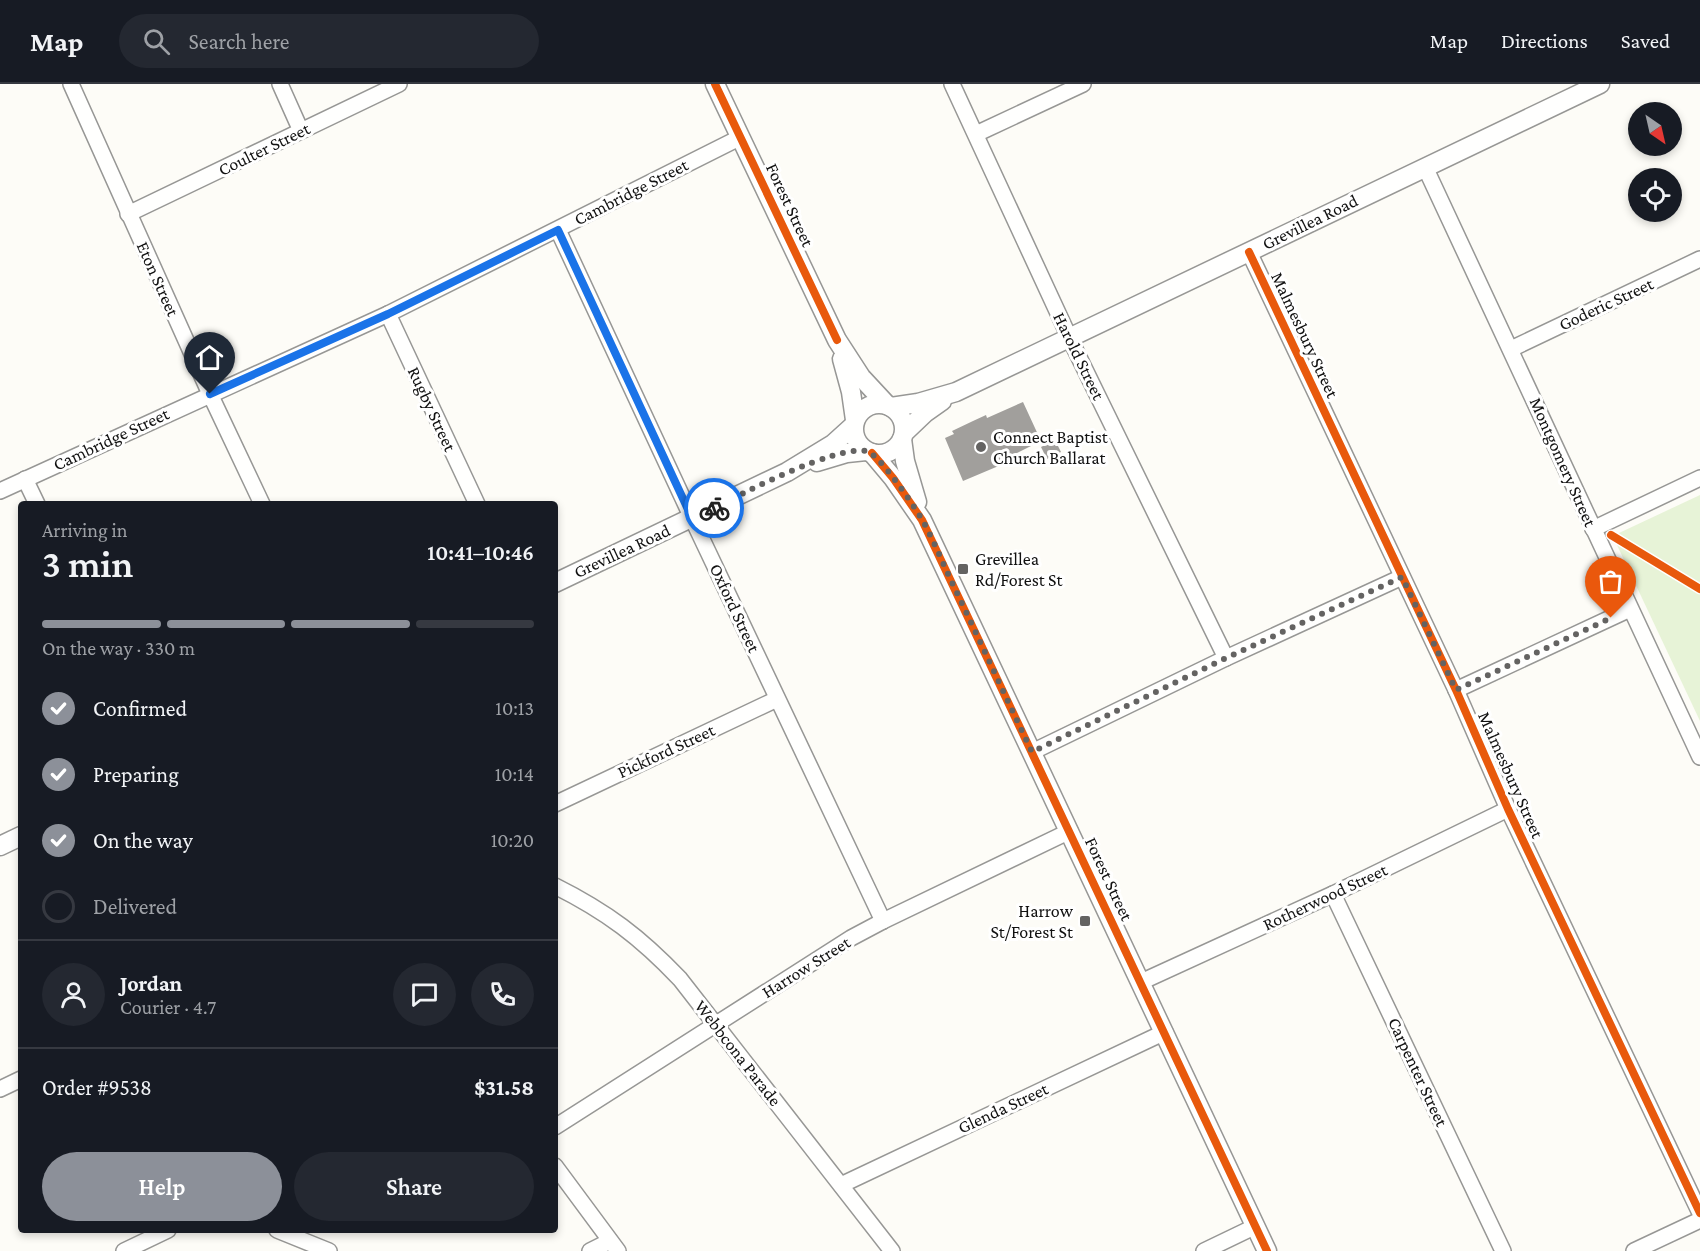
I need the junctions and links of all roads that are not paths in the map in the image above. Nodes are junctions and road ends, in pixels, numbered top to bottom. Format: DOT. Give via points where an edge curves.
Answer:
graph roads {
  1 [pos="71,84"];
  2 [pos="280,84"];
  3 [pos="399,84"];
  4 [pos="715,84"];
  5 [pos="952,84"];
  6 [pos="1083,84"];
  7 [pos="1598,84"];
  8 [pos="301,131"];
  9 [pos="976,134"];
  10 [pos="741,137"];
  11 [pos="1425,167"];
  12 [pos="128,214"];
  13 [pos="558,230"];
  14 [pos="1249,252"];
  15 [pos="1700,260"];
  16 [pos="388,314"];
  17 [pos="1070,339"];
  18 [pos="837,340"];
  19 [pos="1511,349"];
  20 [pos="956,392"];
  21 [pos="210,394"];
  22 [pos="889,406"];
  23 [pos="854,423"];
  24 [pos="903,436"];
  25 [pos="869,452"];
  26 [pos="787,472"];
  27 [pos="1700,478"];
  28 [pos="25,479"];
  29 [pos="0,491"];
  30 [pos="36,501"];
  31 [pos="261,501"];
  32 [pos="476,501"];
  33 [pos="692,518"];
  34 [pos="922,520"];
  35 [pos="1593,529"];
  36 [pos="1402,577"];
  37 [pos="558,582"];
  38 [pos="1630,609"];
  39 [pos="1226,658"];
  40 [pos="1456,690"];
  41 [pos="777,699"];
  42 [pos="1032,752"];
  43 [pos="1700,757"];
  44 [pos="558,803"];
  45 [pos="1508,809"];
  46 [pos="1070,831"];
  47 [pos="18,837"];
  48 [pos="0,846"];
  49 [pos="558,888"];
  50 [pos="1333,894"];
  51 [pos="883,921"];
  52 [pos="1141,982"];
  53 [pos="716,1023"];
  54 [pos="1165,1032"];
  55 [pos="18,1080"];
  56 [pos="0,1089"];
  57 [pos="558,1125"];
  58 [pos="558,1170"];
  59 [pos="841,1185"];
  60 [pos="1700,1213"];
  61 [pos="1700,1220"];
  62 [pos="1256,1227"];
  63 [pos="162,1233"];
  64 [pos="284,1233"];
  65 [pos="614,1246"];
  66 [pos="124,1251"];
  67 [pos="329,1251"];
  68 [pos="590,1251"];
  69 [pos="892,1251"];
  70 [pos="1204,1251"];
  71 [pos="1267,1251"];
  72 [pos="1503,1251"];
  73 [pos="1634,1251"];
  1 -- 12 [label="street, Eton Street"];
  2 -- 8 [label="street"];
  3 -- 8 [label="street, Coulter Street"];
  4 -- 10 [label="street, Forest Street"];
  5 -- 9 [label="street, Harold Street"];
  6 -- 9 [label="street"];
  7 -- 11 [label="street, Grevillea Road"];
  8 -- 12 [label="street, Coulter Street"];
  9 -- 17 [label="street, Harold Street"];
  10 -- 13 [label="street, Cambridge Street"];
  10 -- 18 [label="street, Forest Street"];
  11 -- 14 [label="street, Grevillea Road"];
  11 -- 19 [label="street, Montgomery Street"];
  12 -- 21 [label="street, Eton Street"];
  13 -- 16 [label="street, Cambridge Street"];
  13 -- 33 [label="street, Oxford Street"];
  14 -- 17 [label="street, Grevillea Road"];
  14 -- 36 [label="street, Malmesbury Street"];
  15 -- 19 [label="street, Goderic Street"];
  16 -- 21 [label="street, Cambridge Street"];
  16 -- 32 [label="street, Rugby Street"];
  17 -- 20 [label="street, Grevillea Road"];
  17 -- 39 [label="street, Harold Street"];
  18 -- 22 [label="street, Forest Street" via="861,377"];
  18 -- 23 [label="street, Forest Street" via="851,392"];
  19 -- 35 [label="street, Montgomery Street"];
  20 -- 22 [label="street, Grevillea Road"];
  20 -- 24 [label="street, Grevillea Road" via="925,413"];
  21 -- 28 [label="street, Cambridge Street"];
  21 -- 31 [label="street, Eton Street"];
  22 -- 23 [label="street, Grevillea Road" via="868,406 858,413"];
  22 -- 24 [label="street" via="901,416"];
  23 -- 25 [label="street" via="856,440"];
  23 -- 26 [label="street, Grevillea Road" via="833,444"];
  24 -- 25 [label="street, Grevillea Road" via="891,451"];
  24 -- 34 [label="street"];
  25 -- 26 [label="street, Grevillea Road" via="837,456"];
  25 -- 34 [label="street"];
  26 -- 33 [label="street, Grevillea Road"];
  27 -- 35 [label="street"];
  28 -- 29 [label="street, Cambridge Street"];
  28 -- 30 [label="street"];
  33 -- 37 [label="street, Grevillea Road"];
  33 -- 41 [label="street, Oxford Street"];
  34 -- 42 [label="street, Forest Street"];
  35 -- 38 [label="street, Montgomery Street"];
  36 -- 39 [label="street"];
  36 -- 40 [label="street, Malmesbury Street"];
  38 -- 40 [label="street"];
  38 -- 43 [label="street, Montgomery Street"];
  39 -- 42 [label="street"];
  40 -- 45 [label="street, Malmesbury Street"];
  41 -- 44 [label="street, Pickford Street"];
  41 -- 51 [label="street, Oxford Street"];
  42 -- 46 [label="street, Forest Street"];
  45 -- 50 [label="street, Rotherwood Street"];
  45 -- 60 [label="street, Malmesbury Street"];
  46 -- 51 [label="street, Harrow Street"];
  46 -- 52 [label="street, Forest Street"];
  47 -- 48 [label="street"];
  49 -- 53 [label="street, Webbcona Parade" via="644,942"];
  50 -- 52 [label="street, Rotherwood Street"];
  50 -- 72 [label="street, Carpenter Street"];
  51 -- 53 [label="street, Harrow Street"];
  52 -- 54 [label="street, Forest Street"];
  53 -- 57 [label="street, Harrow Street"];
  53 -- 59 [label="street, Webbcona Parade"];
  54 -- 59 [label="street, Glenda Street"];
  54 -- 62 [label="street, Forest Street"];
  55 -- 56 [label="street"];
  58 -- 65 [label="street"];
  59 -- 69 [label="street, Webbcona Parade"];
  61 -- 73 [label="street"];
  62 -- 70 [label="street"];
  62 -- 71 [label="street, Forest Street"];
  63 -- 66 [label="street"];
  64 -- 67 [label="street"];
  65 -- 68 [label="street"];
}
